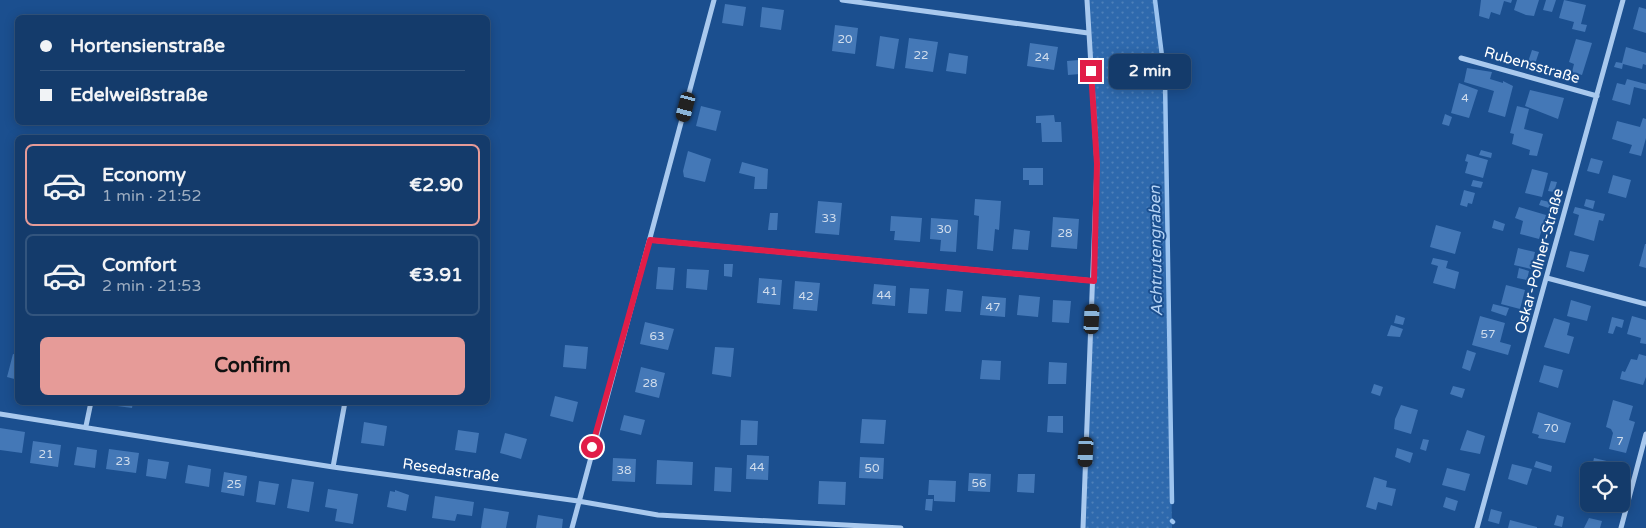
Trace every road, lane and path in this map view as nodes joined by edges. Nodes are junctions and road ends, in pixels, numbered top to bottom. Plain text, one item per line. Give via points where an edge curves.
1 (714, 0) edge
2 (842, 0) edge
3 (1087, 0) edge
4 (1623, 0) edge
5 (1088, 33) junction
6 (1461, 58) dead end
7 (1596, 96) junction
8 (650, 240) junction
9 (1547, 278) junction
10 (1094, 281) junction
11 (1646, 304) edge
12 (90, 405) edge
13 (344, 405) edge
14 (0, 414) edge
15 (86, 426) junction
16 (1646, 434) edge
17 (334, 466) junction
18 (578, 500) junction
19 (829, 526) edge
20 (572, 528) edge
21 (901, 528) edge
22 (1083, 528) edge
23 (1478, 528) edge
24 (1620, 528) edge

1 - 8 street
2 - 5 street
3 - 5 street
4 - 7 street, Oskar-Pollner-Straße
5 - 10 street via 1097,164
6 - 7 street, Rubensstraße
7 - 9 street, Oskar-Pollner-Straße
8 - 10 street
8 - 18 street
9 - 11 street
9 - 23 street, Oskar-Pollner-Straße
10 - 22 street
12 - 15 street
13 - 17 street
14 - 15 street, Resedastraße
15 - 17 street, Resedastraße
16 - 24 street
17 - 18 street, Resedastraße
18 - 19 street, Resedastraße via 658,515
18 - 20 street
19 - 21 street, Resedastraße

